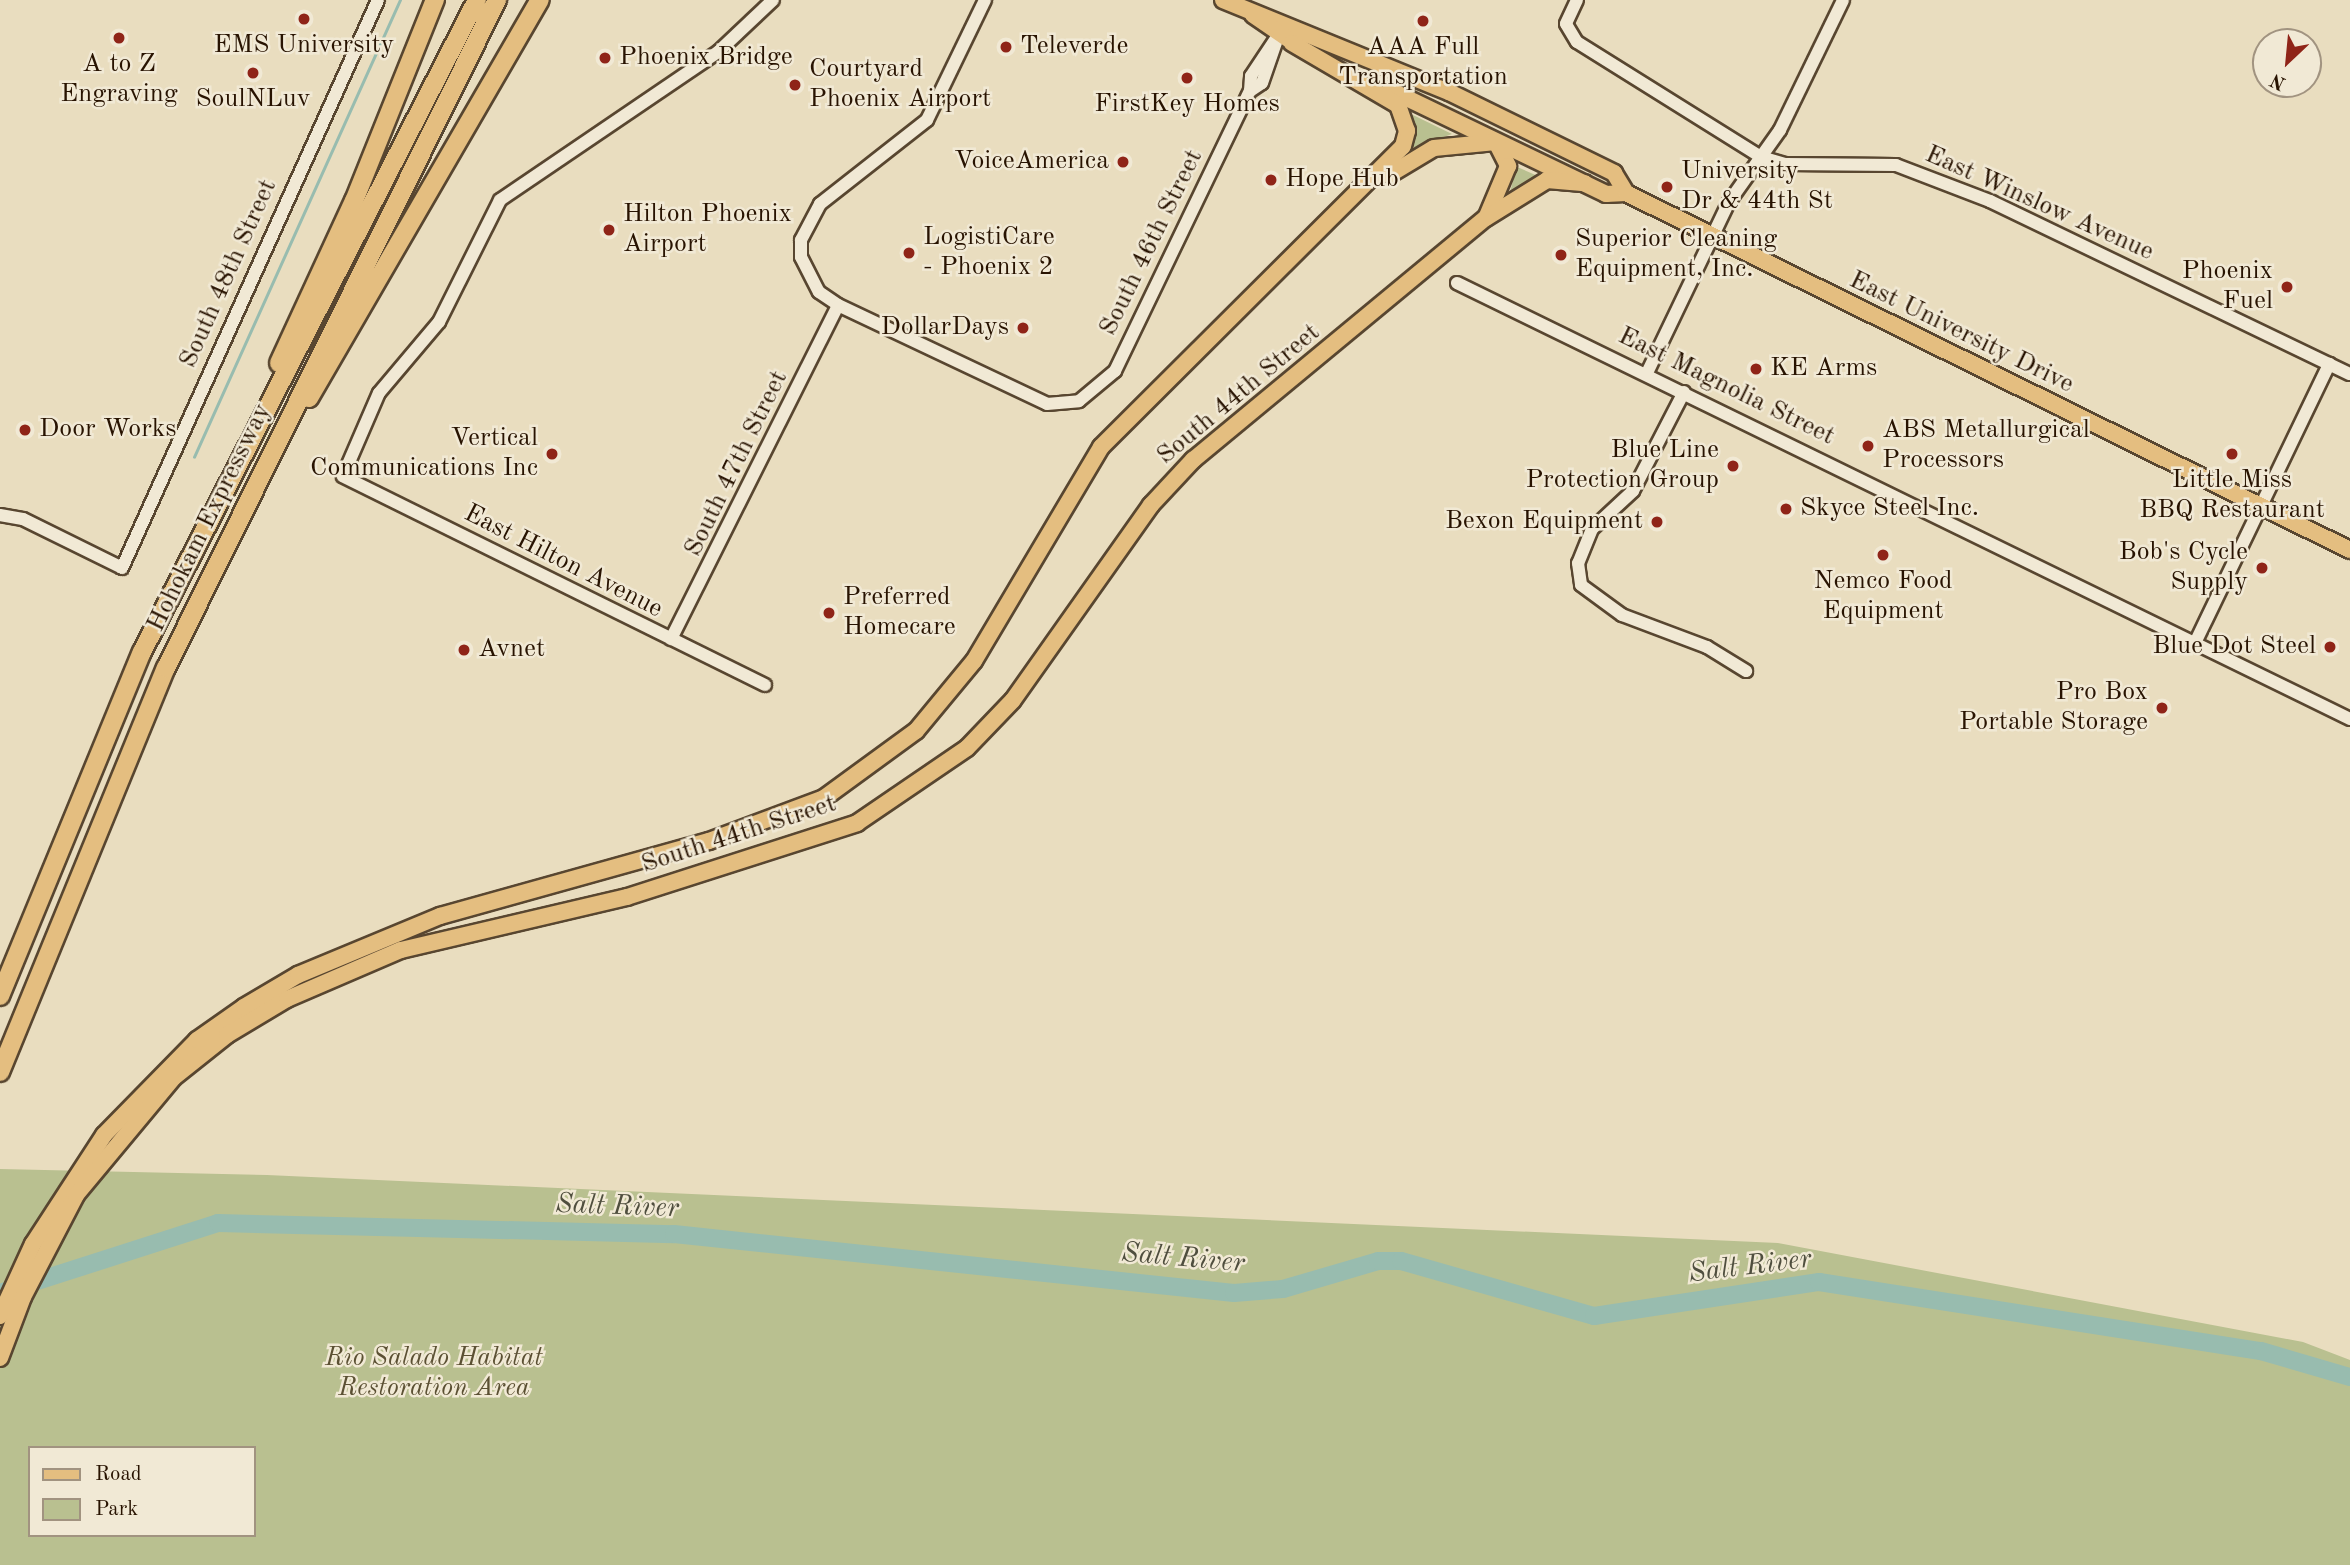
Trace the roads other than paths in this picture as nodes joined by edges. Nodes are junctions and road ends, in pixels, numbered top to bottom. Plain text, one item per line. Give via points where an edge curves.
1 (377, 0) edge
2 (435, 0) edge
3 (477, 0) edge
4 (498, 0) edge
5 (540, 0) edge
6 (773, 0) edge
7 (985, 0) edge
8 (1223, 0) edge
9 (1577, 0) edge
10 (1843, 0) edge
11 (1284, 34) junction
12 (1506, 120) junction
13 (1496, 142) junction
14 (1760, 157) junction
15 (1584, 183) junction
16 (1626, 193) junction
17 (1348, 208) junction
18 (1486, 218) junction
19 (1711, 239) junction
20 (1457, 283) dead end
21 (838, 305) junction
22 (2329, 364) junction
23 (1647, 373) junction
24 (2350, 374) edge
25 (1684, 392) junction
26 (260, 479) junction
27 (226, 485) junction
28 (2260, 507) junction
29 (0, 514) edge
30 (2350, 551) edge
31 (671, 639) junction
32 (2195, 643) junction
33 (1746, 671) dead end
34 (765, 685) dead end
35 (2350, 719) edge
36 (0, 996) edge
37 (0, 1072) edge
38 (134, 1110) junction
39 (0, 1317) edge
40 (0, 1358) edge

1 - 29 street, South 48th Street via 122,568 32,523
2 - 27 highway via 354,201
3 - 27 highway, Hohokam Expressway
4 - 26 highway, Hohokam Expressway
5 - 26 highway
6 - 31 street, East Hilton Avenue via 719,51 500,200 439,322 379,393 343,476
7 - 21 street via 914,136 832,193 809,219 802,240 807,275
8 - 11 main road, East University Drive
9 - 14 street, East Winslow Avenue via 1566,24 1577,42
10 - 14 street
11 - 12 main road, East University Drive
11 - 13 main road, East University Drive
11 - 17 main road via 1402,112 1404,146
11 - 21 street, South 46th Street via 1262,83 1250,91 1115,370 1079,401 1038,402
12 - 13 main road
12 - 16 main road, East University Drive via 1614,173
13 - 15 main road, East University Drive
13 - 17 main road via 1434,148
13 - 18 main road via 1507,159 1506,180
14 - 19 street
14 - 22 street, East Winslow Avenue via 1786,164 1896,165 1990,201
15 - 16 main road, East University Drive via 1606,194
15 - 18 main road, South 44th Street via 1547,180
16 - 19 main road, East University Drive
17 - 38 main road, South 44th Street via 1101,447 974,662 916,731 859,778 824,798 709,841 371,941 244,1007 197,1040
18 - 38 main road, South 44th Street via 1193,460 1151,505 1013,700 929,777 857,823 762,858 346,970 228,1035
19 - 23 street
19 - 28 main road, East University Drive
20 - 23 street, East Magnolia Street
21 - 31 street, South 47th Street
22 - 24 street, East Winslow Avenue
22 - 28 street
23 - 25 street, East Magnolia Street
25 - 32 street, East Magnolia Street
25 - 33 street via 1633,491 1592,529 1578,563 1581,585 1634,621 1707,647
26 - 37 highway, Hohokam Expressway via 161,678
27 - 36 highway, Hohokam Expressway via 142,652
28 - 30 main road, East University Drive
28 - 32 street
31 - 34 street, East Hilton Avenue
32 - 35 street, East Magnolia Street
38 - 39 main road, South 44th Street via 59,1200
38 - 40 main road, South 44th Street via 48,1242

